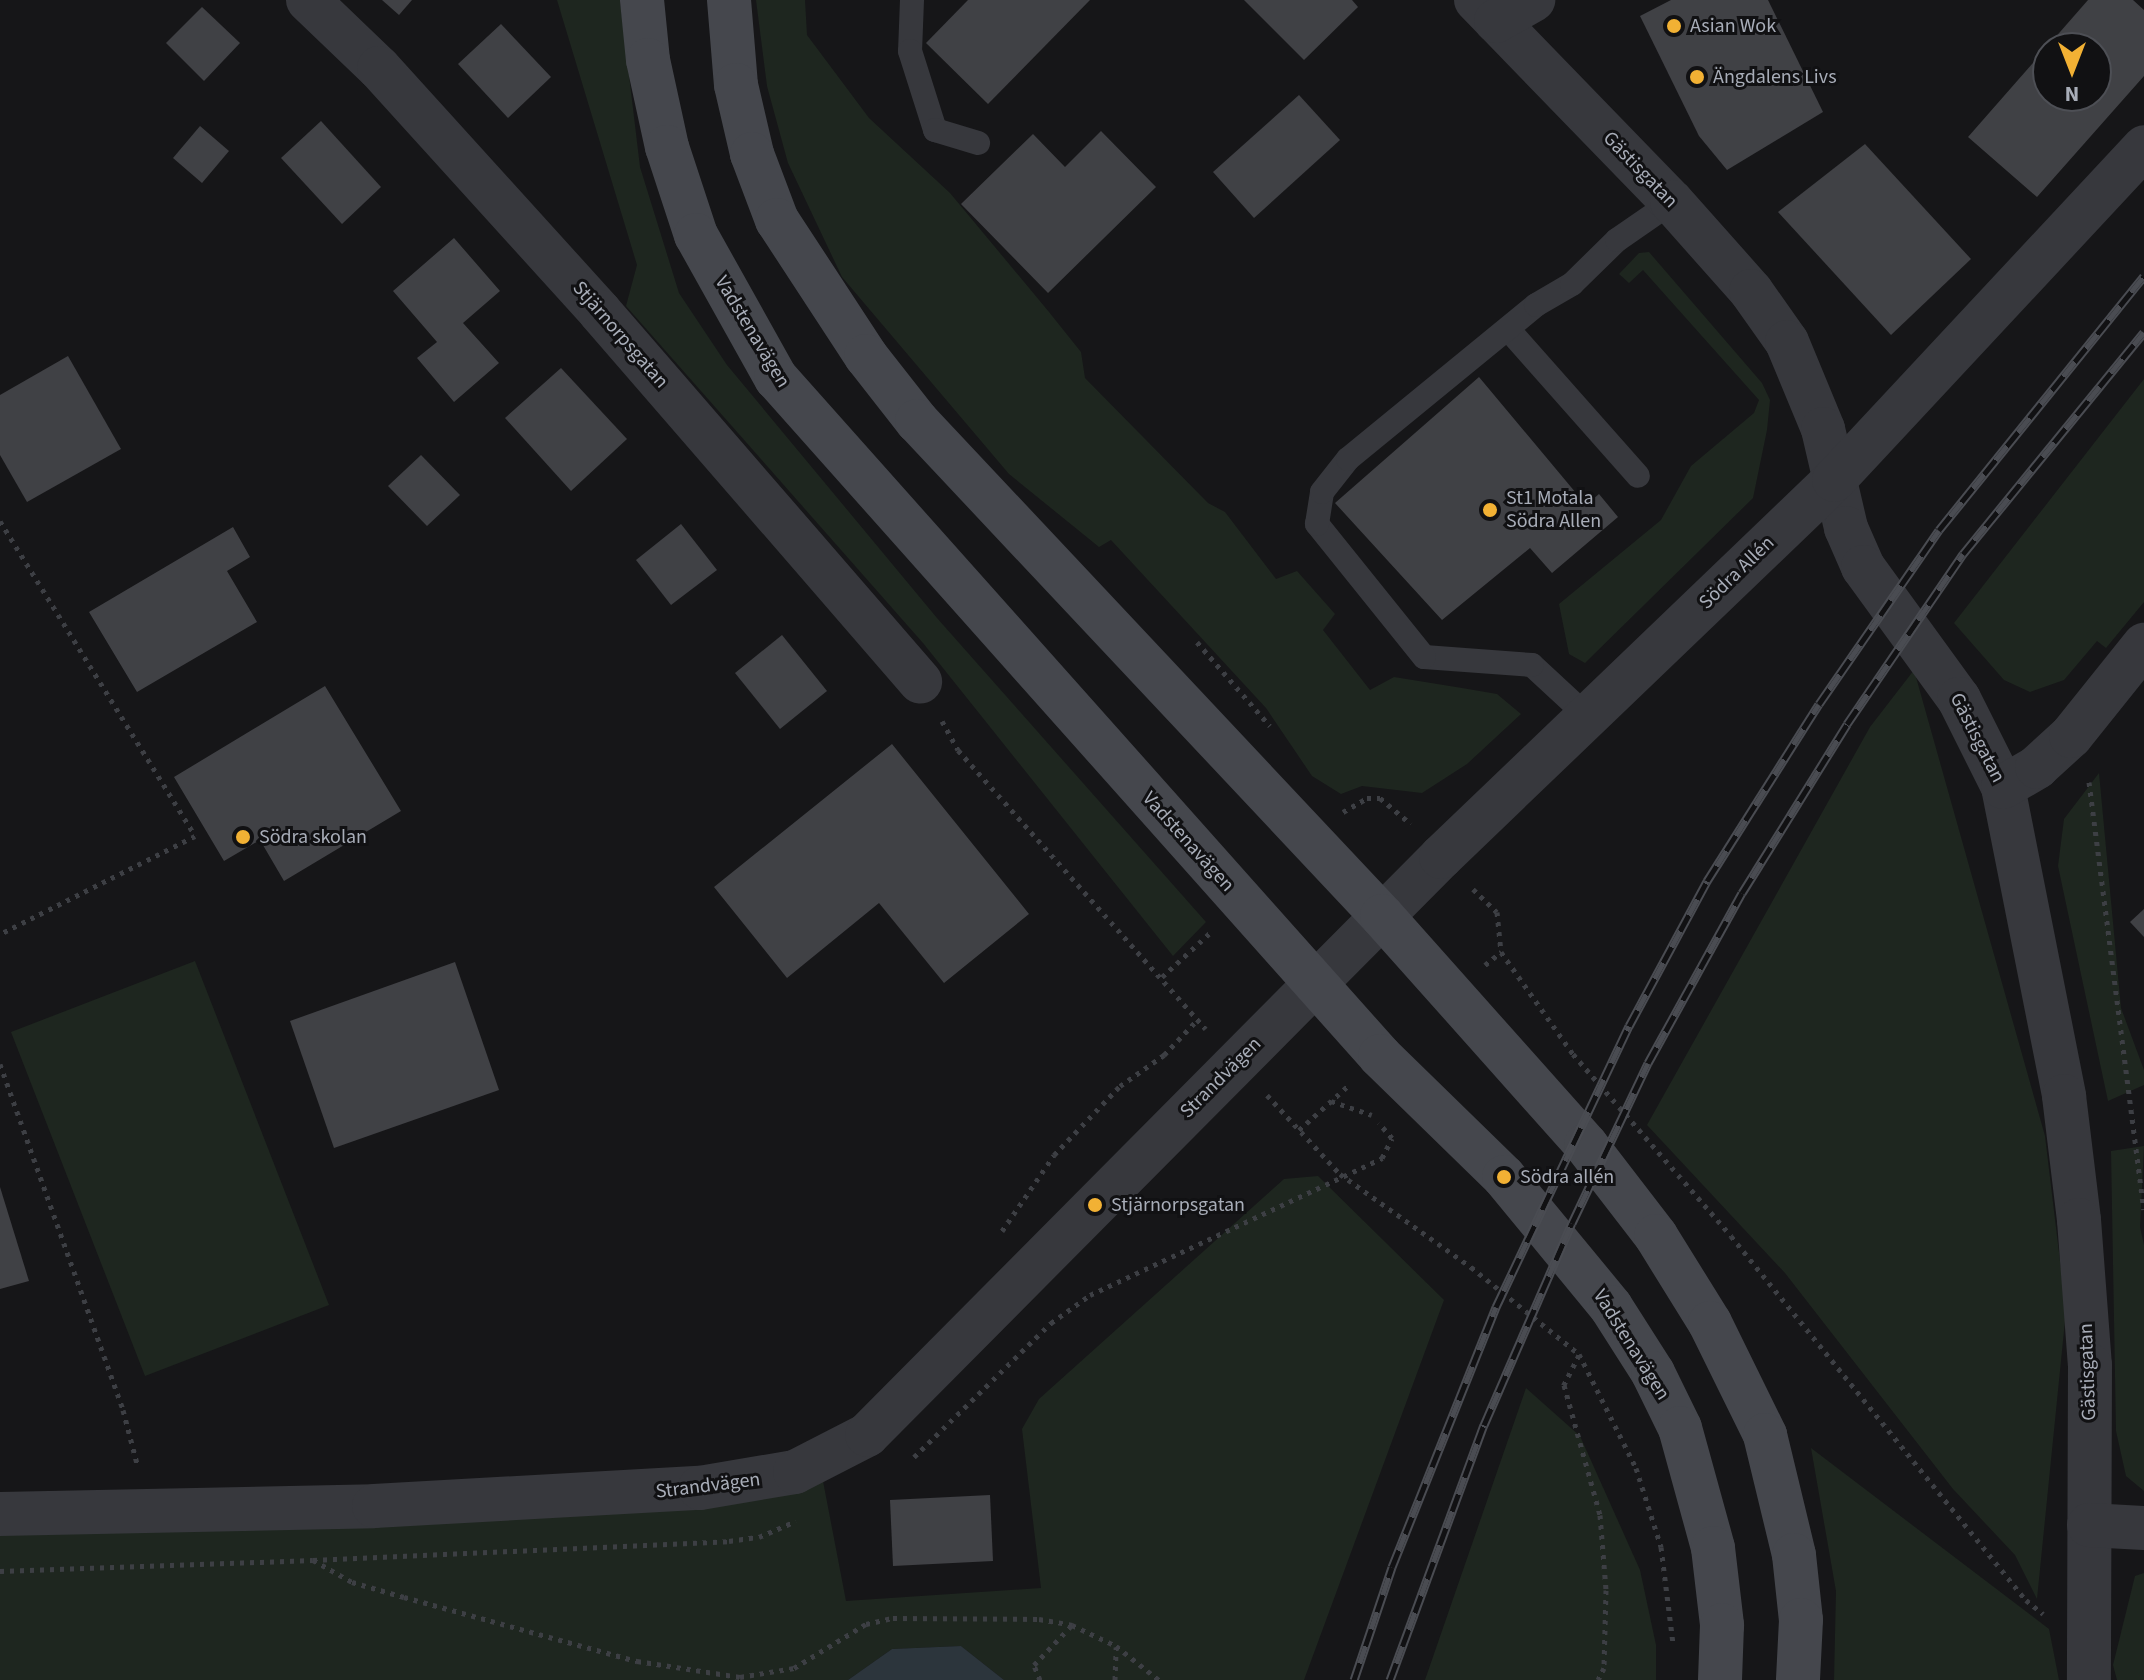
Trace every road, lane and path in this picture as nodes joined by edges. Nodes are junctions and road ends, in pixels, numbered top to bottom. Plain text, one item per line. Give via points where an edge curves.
1 (308, 0) edge
2 (642, 0) edge
3 (729, 0) edge
4 (912, 0) edge
5 (1502, 7) edge
6 (978, 143) dead end
7 (2144, 147) edge
8 (1672, 202) junction
9 (1508, 329) junction
10 (1638, 476) dead end
11 (1834, 480) junction
12 (0, 521) edge
13 (2144, 645) edge
14 (920, 682) joint
15 (1587, 716) junction
16 (2071, 736) junction
17 (2003, 787) junction
18 (1382, 916) junction
19 (0, 934) edge
20 (1501, 952) dead end
21 (1315, 984) junction
22 (1198, 1019) junction
23 (1236, 1063) junction
24 (0, 1064) edge
25 (1331, 1101) dead end
26 (1340, 1174) junction
27 (2144, 1209) edge
28 (995, 1243) dead end
29 (1579, 1354) junction
30 (138, 1467) dead end
31 (0, 1514) edge
32 (2089, 1525) junction
33 (2144, 1528) edge
34 (0, 1571) edge
35 (1072, 1625) junction
36 (1116, 1646) junction
37 (1674, 1653) dead end
38 (2088, 1661) edge
39 (1040, 1680) edge
40 (1115, 1680) edge
41 (1159, 1680) edge
42 (1598, 1680) edge
43 (1720, 1680) edge
44 (1798, 1680) edge

1 - 14 street, Stjärnorpsgatan via 379,68 600,312
2 - 21 main road, Vadstenavägen via 648,60 667,147 696,235 776,378
3 - 18 main road via 736,85 752,154 777,220 857,344 917,421
4 - 6 lane via 910,51 935,130
5 - 8 street, Gästisgatan
7 - 11 street, Södra Allén
8 - 9 lane
8 - 11 street, Gästisgatan via 1751,291 1787,342 1804,374
9 - 10 lane
9 - 15 lane via 1348,459 1322,492 1317,524 1424,657 1532,665
11 - 15 street, Södra Allén
11 - 17 street, Gästisgatan via 1863,567 1959,699
12 - 19 path via 195,836
13 - 16 street
14 - 22 path via 958,750
15 - 18 street, Södra Allén
16 - 17 street via 2037,767
16 - 27 path via 2088,775
17 - 32 street, Gästisgatan via 2034,931 2071,1158 2090,1365
18 - 21 street, Södra Allén
18 - 44 main road via 1586,1145 1656,1236 1710,1323 1765,1435 1782,1494 1801,1620
20 - 38 path via 1573,1054 1851,1379 2026,1600
21 - 23 street, Strandvägen
21 - 43 main road, Vadstenavägen via 1504,1177 1611,1307 1653,1373 1680,1428 1713,1548 1722,1625
22 - 23 path
22 - 28 path via 1164,1055 1120,1086 1054,1155
23 - 26 path
23 - 31 street, Strandvägen via 899,1408 867,1435 795,1472 751,1483 606,1497
24 - 30 path via 123,1410
25 - 26 path via 1373,1116 1392,1138 1382,1158
26 - 29 path via 1471,1267
29 - 37 path via 1636,1468 1661,1547
29 - 42 path via 1564,1385 1600,1515 1606,1590 1604,1668
32 - 33 street
32 - 38 street, Gästisgatan
34 - 35 path via 313,1560 352,1582 637,1661 740,1677 794,1668 866,1624 893,1618 1008,1617
35 - 36 path
35 - 39 path via 1034,1665
36 - 40 path
36 - 41 path

